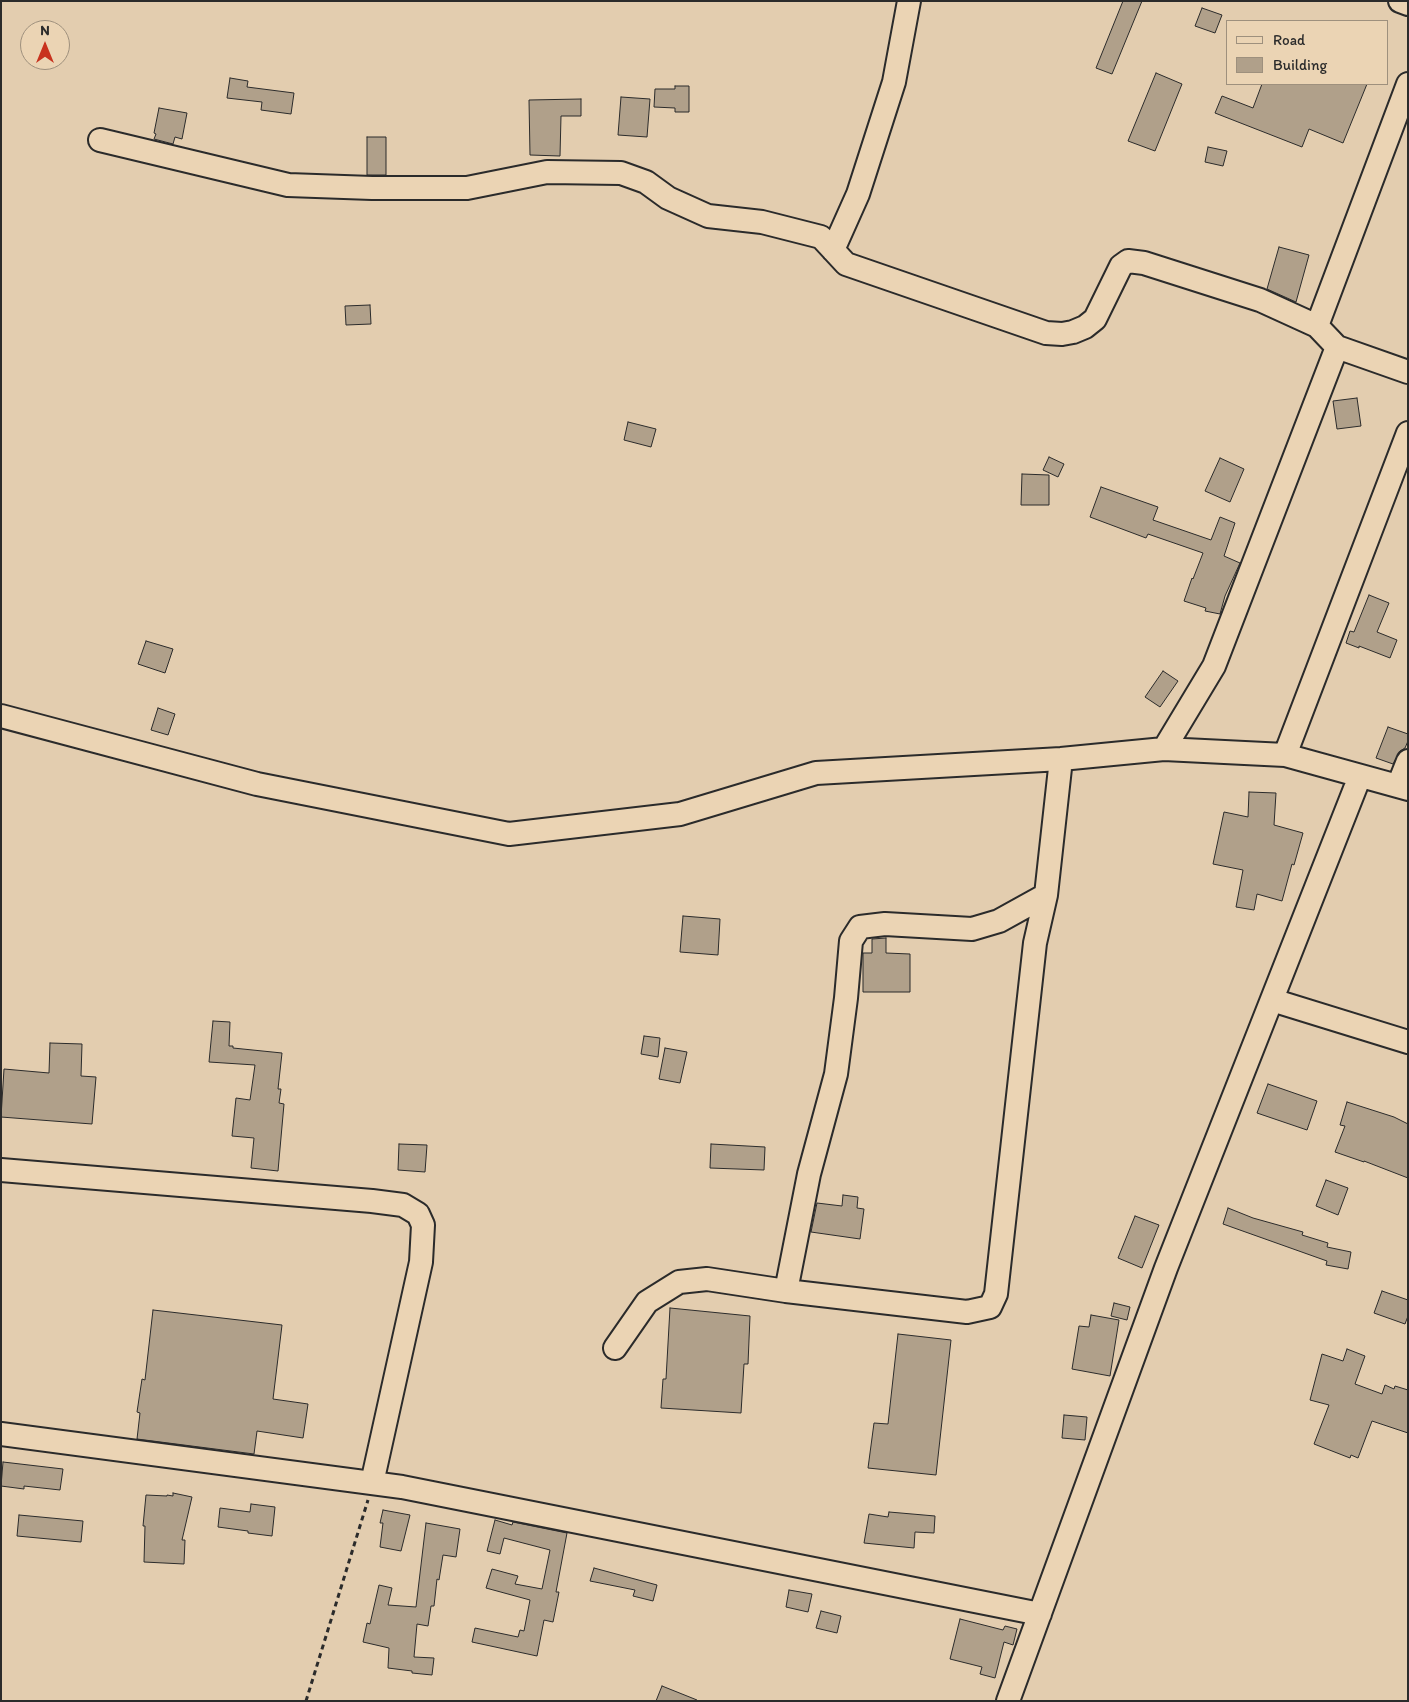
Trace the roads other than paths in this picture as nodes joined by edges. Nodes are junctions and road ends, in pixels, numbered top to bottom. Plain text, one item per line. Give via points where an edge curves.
1 (909, 1) edge
2 (1400, 1) edge
3 (1408, 4) edge
4 (1408, 84) edge
5 (100, 140) dead end
6 (833, 250) junction
7 (1318, 326) junction
8 (1337, 347) junction
9 (1408, 372) edge
10 (1408, 433) edge
11 (1, 716) edge
12 (1164, 749) junction
13 (1285, 755) junction
14 (1061, 759) junction
15 (1408, 760) edge
16 (1360, 776) junction
17 (1403, 788) edge
18 (1046, 895) junction
19 (1272, 1000) junction
20 (1408, 1042) edge
21 (1, 1170) edge
22 (786, 1291) junction
23 (615, 1348) dead end
24 (1, 1434) edge
25 (372, 1483) junction
26 (1040, 1614) junction
27 (1008, 1701) edge

1 - 6 street via 894,82 858,194
2 - 3 street
4 - 7 street
5 - 6 street via 288,185 467,188 547,172 621,174 646,182 668,198 708,216 762,222 821,237
6 - 7 street via 846,264 1046,333 1074,332 1095,318 1121,266 1128,261 1144,263 1260,300
7 - 8 street
8 - 9 street
8 - 12 street via 1214,666
10 - 13 street
11 - 14 street via 257,784 509,834 680,814 816,773
12 - 13 street
12 - 14 street
13 - 16 street
14 - 18 street
15 - 17 street
16 - 17 street
16 - 19 street
18 - 22 street via 998,922 972,929 886,924 860,927 851,941 836,1074 809,1174
18 - 22 street via 1035,943 996,1294 990,1307 967,1312
19 - 20 street
19 - 26 street via 1166,1268
21 - 25 street via 372,1201 403,1205 418,1214 423,1225 421,1262
22 - 23 street via 707,1279 679,1282 647,1302
24 - 25 street
25 - 26 street
26 - 27 street

